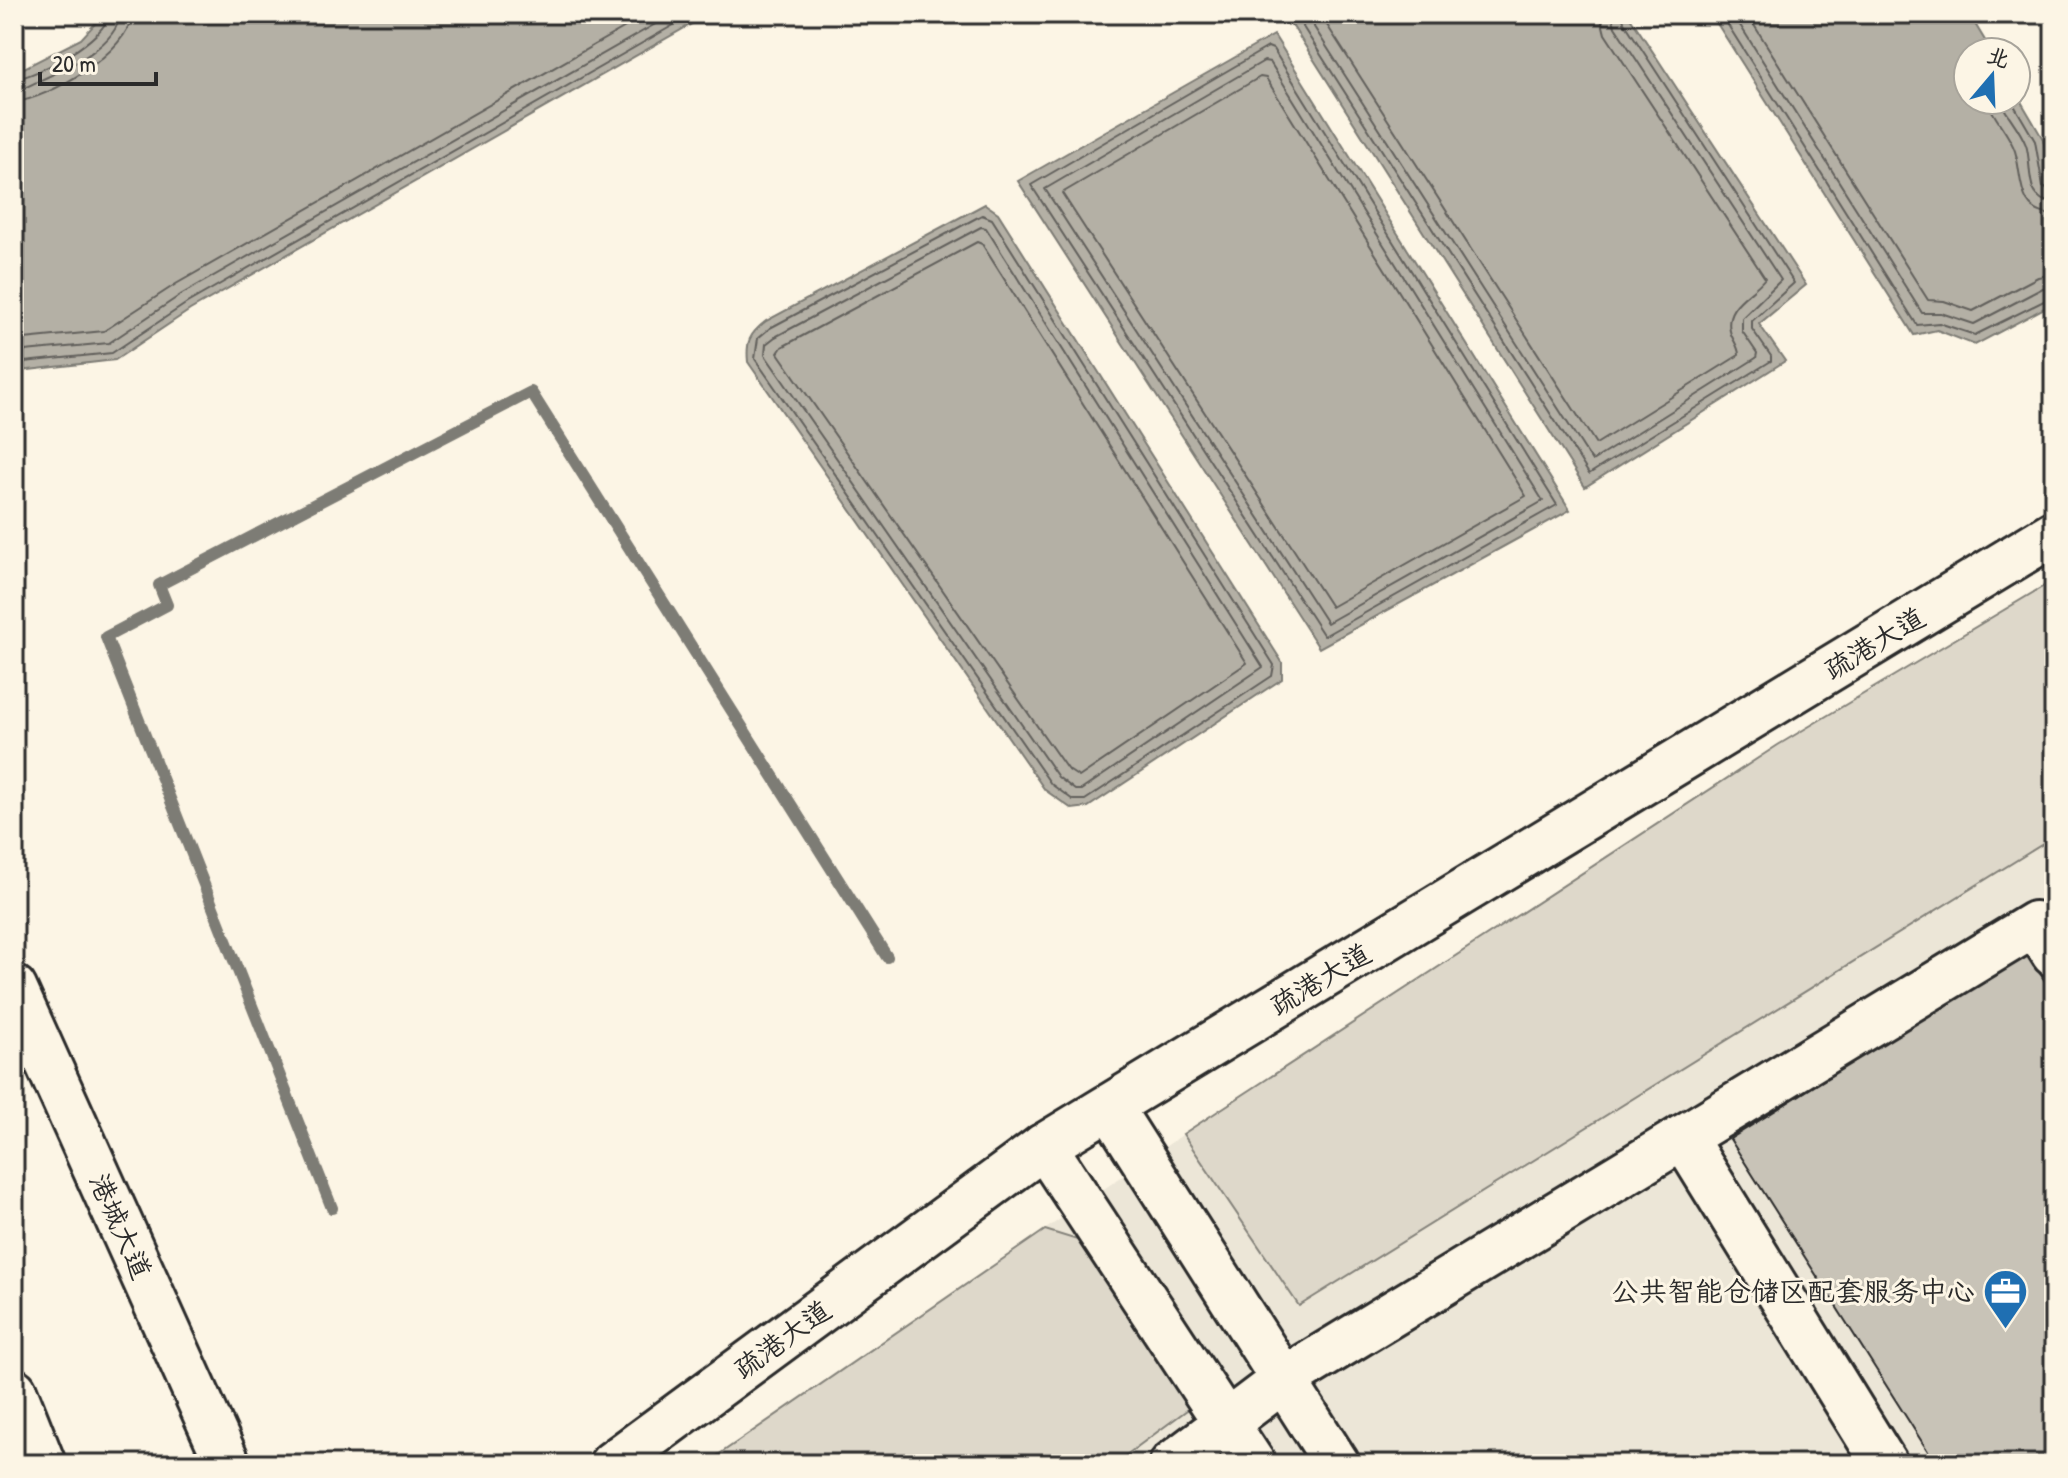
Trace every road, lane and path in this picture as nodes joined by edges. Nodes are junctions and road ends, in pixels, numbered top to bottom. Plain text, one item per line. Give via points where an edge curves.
1 (2054, 533) edge
2 (2054, 954) edge
3 (14, 988) edge
4 (1110, 1107) junction
5 (1683, 1137) junction
6 (1044, 1146) junction
7 (1283, 1380) junction
8 (14, 1391) edge
9 (1227, 1425) junction
10 (43, 1464) edge
11 (228, 1464) edge
12 (612, 1464) edge
13 (1172, 1464) edge
14 (1253, 1464) edge
15 (1337, 1464) edge
16 (1885, 1464) edge

1 - 4 main road, 疏港大道
2 - 5 main road via 2035,924
3 - 11 main road, 港城大道
4 - 6 main road, 疏港大道
4 - 7 main road
5 - 7 main road
5 - 16 main road
6 - 9 main road
6 - 12 main road, 疏港大道
7 - 9 main road
7 - 15 main road
8 - 10 main road
9 - 13 main road
9 - 14 main road

